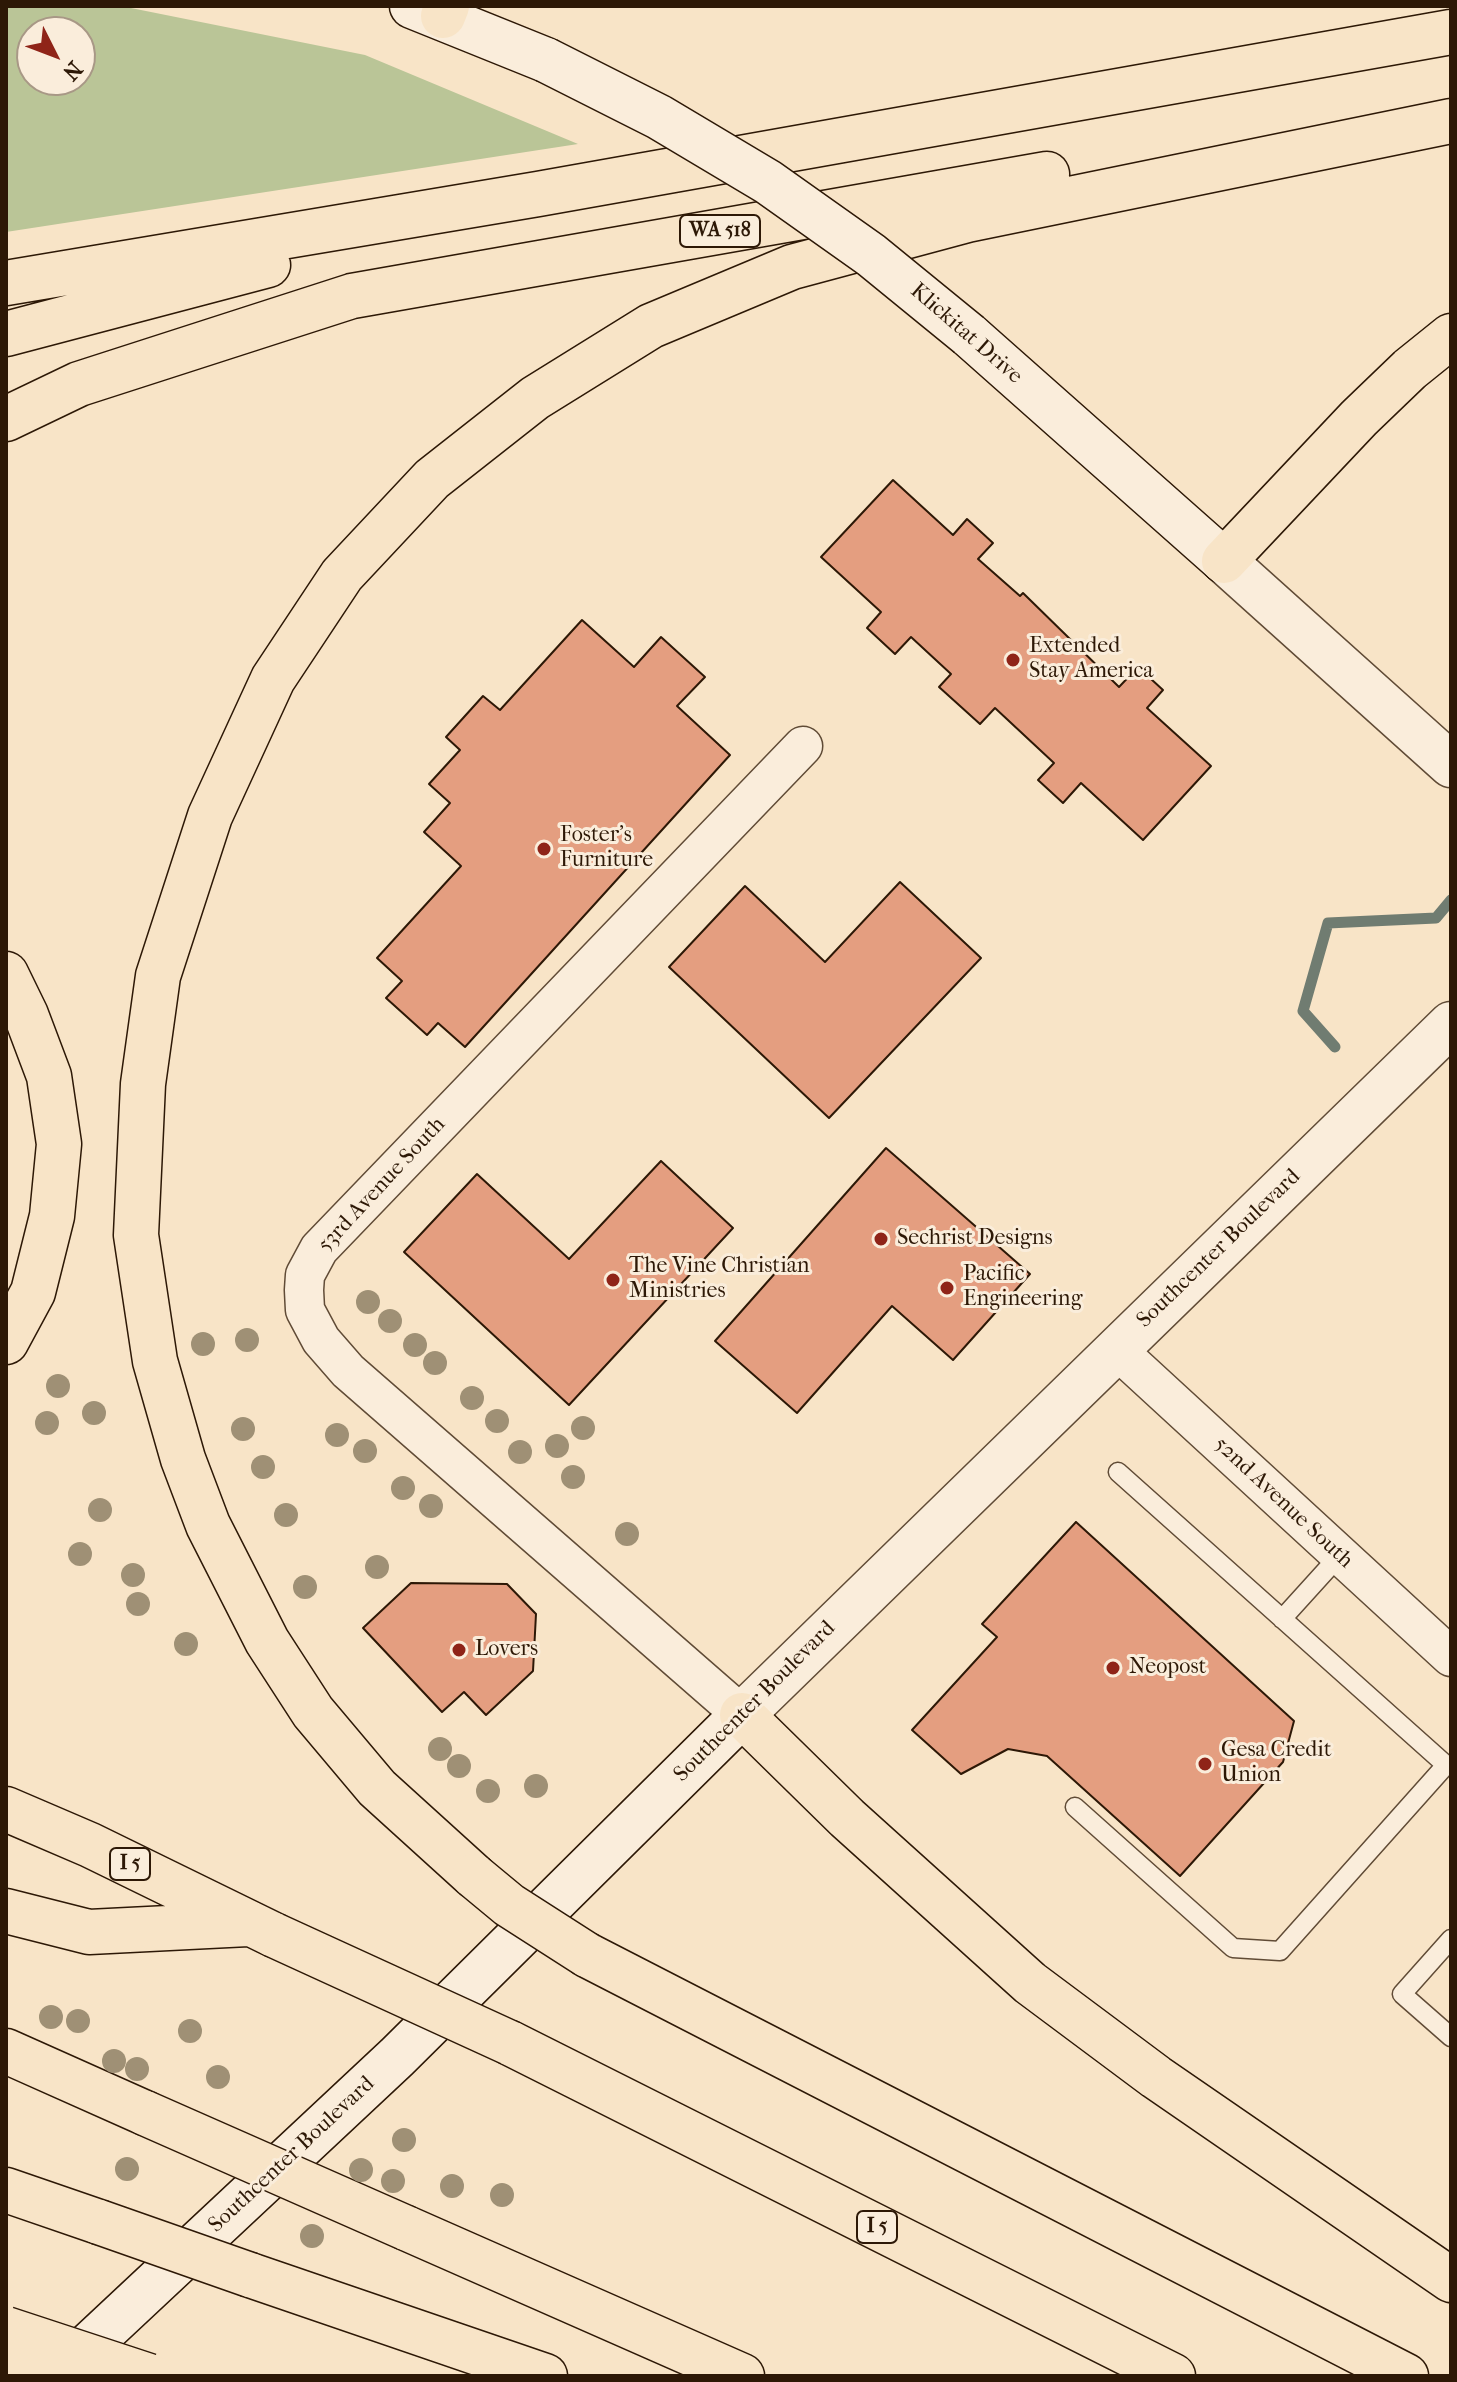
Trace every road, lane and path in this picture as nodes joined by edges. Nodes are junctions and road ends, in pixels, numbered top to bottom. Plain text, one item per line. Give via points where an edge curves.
1 (434, 9) edge
2 (1451, 32) edge
3 (1451, 105) edge
4 (1451, 121) edge
5 (538, 194) junction
6 (6, 283) edge
7 (6, 334) edge
8 (1451, 336) edge
9 (6, 419) edge
10 (1224, 561) junction
11 (803, 746) dead end
12 (1451, 765) edge
13 (6, 974) edge
14 (1451, 1024) edge
15 (6, 1342) edge
16 (1116, 1349) junction
17 (1118, 1472) dead end
18 (1340, 1555) junction
19 (1282, 1619) junction
20 (1451, 1657) edge
21 (742, 1715) junction
22 (1075, 1807) dead end
23 (6, 1809) edge
24 (6, 1911) edge
25 (262, 1930) junction
26 (1451, 1939) edge
27 (1451, 2037) edge
28 (6, 2051) edge
29 (6, 2190) edge
30 (1451, 2280) edge
31 (6, 2329) edge
32 (6, 2369) edge
33 (56, 2376) edge
34 (118, 2376) edge
35 (149, 2376) edge
36 (545, 2376) edge
37 (742, 2376) edge
38 (1173, 2376) edge
39 (1406, 2376) edge

1 - 10 main road, Klickitat Drive, bridge via 659,117 768,182 871,255 969,335
2 - 5 highway
3 - 9 highway, WA 518 via 352,296 79,384
4 - 39 highway, bridge via 967,220 792,267 651,326 535,398 432,479 342,575 273,679 210,816 158,976 143,1084 136,1235 155,1361 183,1459 208,1525 267,1641 313,1712 377,1788 474,1876 587,1955
5 - 6 highway
5 - 7 highway
8 - 10 highway via 1359,418
10 - 12 main road, Klickitat Drive
11 - 21 street, 53rd Avenue South via 319,1249 305,1275 304,1290 305,1310 348,1371
13 - 15 highway via 49,1076 59,1144 52,1216 33,1292
14 - 16 main road, Southcenter Boulevard
16 - 18 street, 52nd Avenue South
16 - 21 main road, Southcenter Boulevard
17 - 19 lane
18 - 19 lane
18 - 20 street, 52nd Avenue South
19 - 22 lane via 1446,1765 1280,1951 1233,1948
21 - 30 highway via 1030,1983
21 - 33 main road, Southcenter Boulevard via 397,2057
23 - 25 highway, I 5
24 - 25 highway, I 5 via 89,1932
25 - 38 highway, I 5, bridge via 510,2043
26 - 27 lane via 1402,1994
28 - 37 highway, bridge
29 - 36 highway, bridge
31 - 35 highway, bridge
32 - 34 highway, bridge

